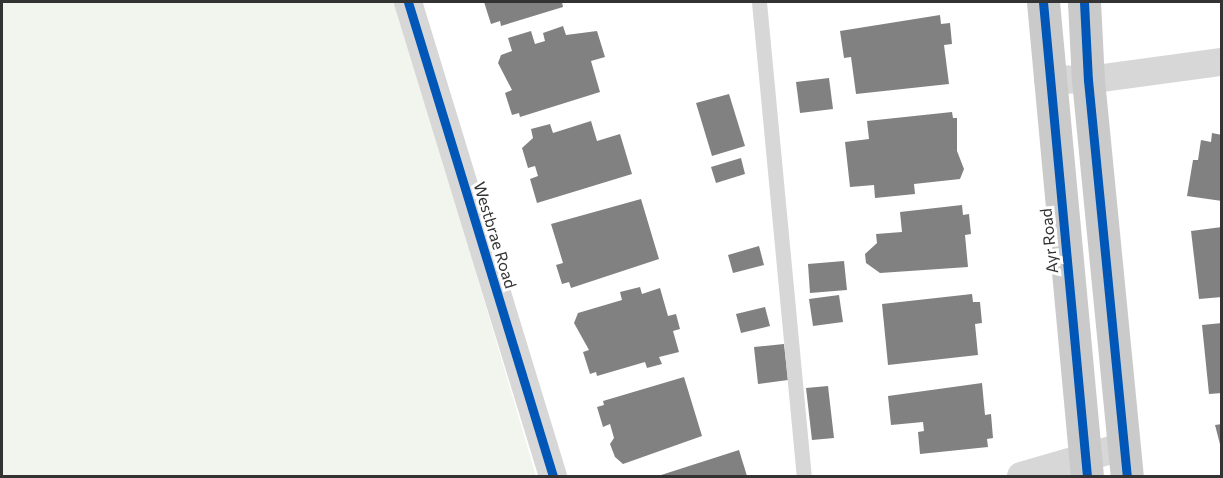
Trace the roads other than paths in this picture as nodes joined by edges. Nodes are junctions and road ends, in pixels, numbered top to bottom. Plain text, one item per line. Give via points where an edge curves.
1 (408, 2) edge
2 (759, 2) edge
3 (1043, 2) edge
4 (1084, 2) edge
5 (1221, 62) edge
6 (1048, 80) junction
7 (1088, 80) junction
8 (1126, 461) edge
9 (1086, 467) edge
10 (553, 477) edge
11 (804, 477) edge
12 (1021, 477) edge

1 - 10 street, Westbrae Road
2 - 11 lane
3 - 6 main road, Ayr Road
4 - 7 main road
5 - 7 street
6 - 7 street
6 - 9 main road, Ayr Road
7 - 8 main road
8 - 9 street
9 - 12 street

